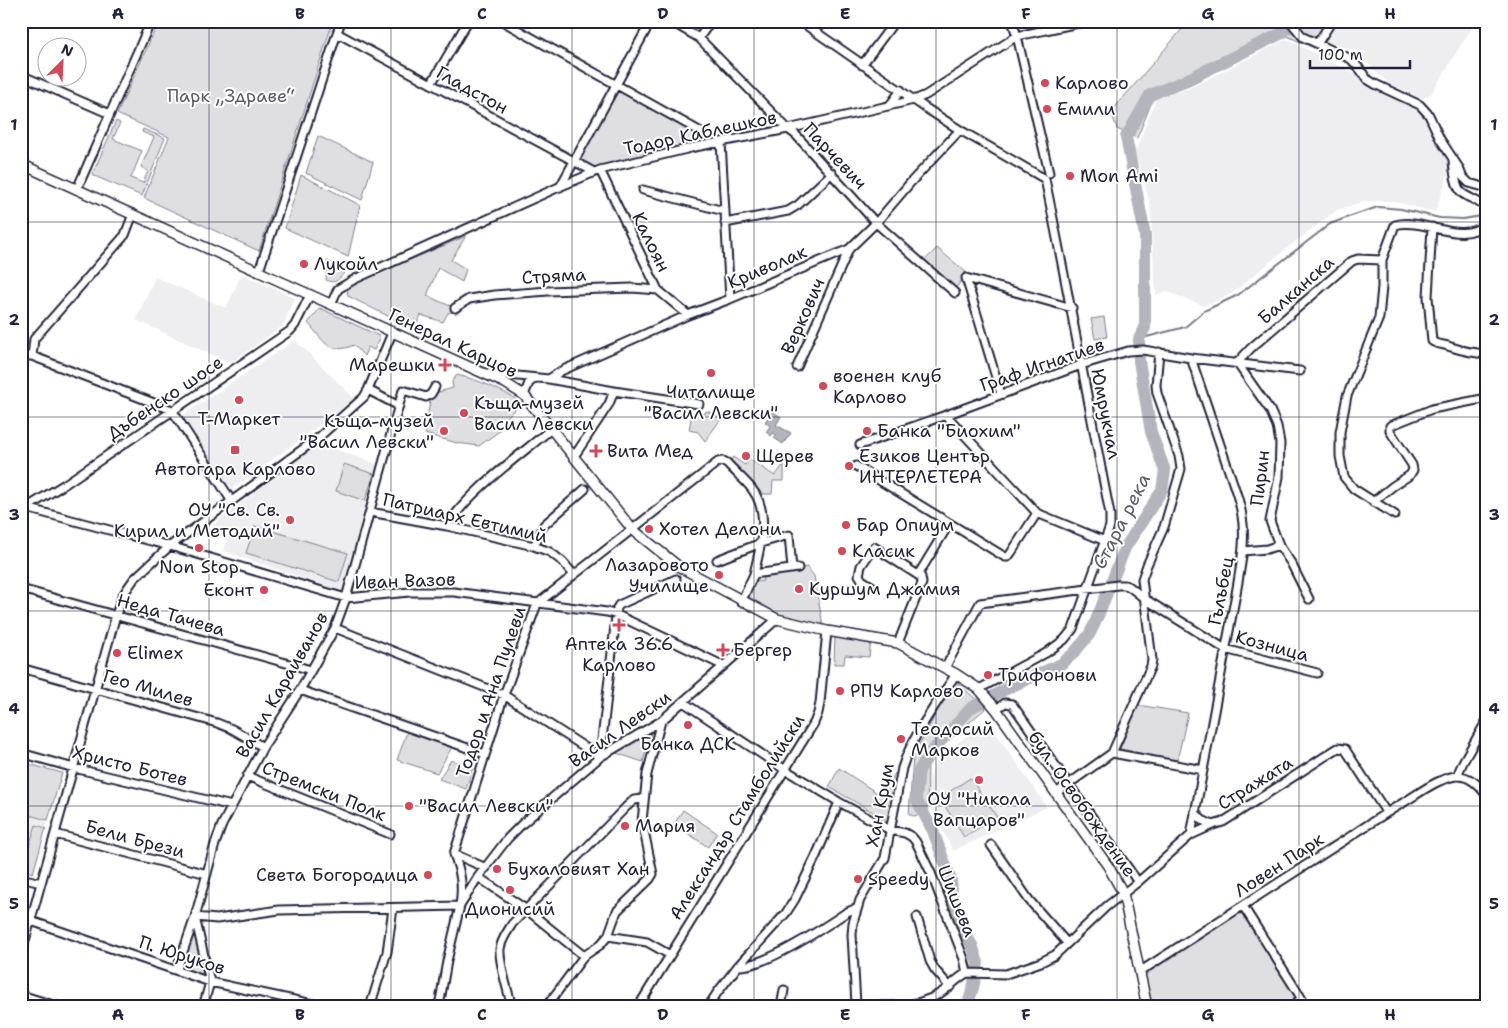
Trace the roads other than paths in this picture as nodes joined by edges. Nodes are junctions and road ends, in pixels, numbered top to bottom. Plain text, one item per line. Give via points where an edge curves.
1 (151, 21) edge
2 (341, 21) edge
3 (468, 21) edge
4 (502, 21) edge
5 (651, 21) edge
6 (670, 21) edge
7 (712, 21) edge
8 (800, 21) edge
9 (895, 21) edge
10 (1012, 21) edge
11 (1088, 21) edge
12 (1290, 21) edge
13 (1332, 21) edge
14 (337, 33) junction
15 (1017, 36) junction
16 (700, 38) junction
17 (1317, 44) junction
18 (862, 65) junction
19 (21, 75) edge
20 (431, 84) junction
21 (616, 85) junction
22 (901, 90) junction
23 (914, 100) junction
24 (890, 105) junction
25 (110, 114) junction
26 (788, 129) junction
27 (960, 130) junction
28 (703, 132) dead end
29 (721, 142) junction
30 (1452, 158) junction
31 (573, 161) junction
32 (21, 164) edge
33 (597, 171) junction
34 (832, 173) junction
35 (1047, 176) junction
36 (559, 187) junction
37 (1487, 188) edge
38 (77, 189) junction
39 (643, 190) dead end
40 (1487, 209) edge
41 (724, 211) junction
42 (133, 214) junction
43 (725, 223) junction
44 (876, 223) junction
45 (1487, 223) edge
46 (1432, 227) junction
47 (848, 249) junction
48 (1382, 260) junction
49 (259, 271) junction
50 (658, 290) junction
51 (955, 293) dead end
52 (310, 295) junction
53 (730, 299) junction
54 (331, 304) junction
55 (454, 308) dead end
56 (1072, 308) junction
57 (688, 315) junction
58 (392, 333) junction
59 (1159, 352) junction
60 (1487, 354) edge
61 (21, 356) edge
62 (32, 356) junction
63 (1191, 358) junction
64 (1237, 363) junction
65 (1081, 366) junction
66 (797, 367) dead end
67 (1300, 371) dead end
68 (479, 372) junction
69 (535, 378) junction
70 (549, 379) junction
71 (435, 387) dead end
72 (368, 390) junction
73 (614, 391) junction
74 (1001, 394) junction
75 (524, 396) junction
76 (1487, 398) edge
77 (699, 404) dead end
78 (399, 406) junction
79 (172, 410) junction
80 (946, 415) junction
81 (551, 429) junction
82 (860, 445) dead end
83 (572, 456) junction
84 (856, 466) dead end
85 (585, 489) dead end
86 (231, 500) junction
87 (1373, 502) junction
88 (23, 510) edge
89 (370, 512) junction
90 (1037, 513) junction
91 (1395, 515) dead end
92 (447, 526) junction
93 (632, 529) junction
94 (946, 529) dead end
95 (1105, 541) junction
96 (761, 543) junction
97 (1279, 545) junction
98 (170, 546) junction
99 (534, 546) junction
100 (1244, 550) junction
101 (717, 560) dead end
102 (754, 574) junction
103 (574, 575) junction
104 (918, 575) junction
105 (676, 578) dead end
106 (873, 587) dead end
107 (21, 589) edge
108 (1088, 590) junction
109 (346, 598) junction
110 (1144, 599) junction
111 (1309, 599) dead end
112 (741, 602) junction
113 (537, 604) junction
114 (116, 615) junction
115 (617, 615) junction
116 (777, 619) junction
117 (335, 628) junction
118 (827, 631) junction
119 (898, 643) junction
120 (1225, 649) junction
121 (724, 666) junction
122 (21, 668) edge
123 (945, 668) junction
124 (311, 670) junction
125 (956, 674) junction
126 (1317, 674) dead end
127 (96, 688) junction
128 (979, 689) junction
129 (300, 690) junction
130 (504, 695) junction
131 (683, 702) junction
132 (996, 709) junction
133 (1487, 720) edge
134 (661, 721) junction
135 (263, 746) junction
136 (21, 753) edge
137 (1112, 753) junction
138 (485, 754) junction
139 (600, 757) junction
140 (74, 768) junction
141 (784, 769) junction
142 (1203, 770) junction
143 (247, 776) junction
144 (1457, 776) junction
145 (1069, 784) junction
146 (1056, 793) junction
147 (1487, 796) edge
148 (644, 799) junction
149 (839, 802) junction
150 (232, 806) junction
151 (1195, 812) junction
152 (1386, 812) junction
153 (1213, 825) junction
154 (890, 830) junction
155 (55, 834) junction
156 (390, 834) dead end
157 (1191, 836) junction
158 (991, 845) dead end
159 (454, 854) junction
160 (486, 868) junction
161 (207, 874) junction
162 (478, 877) junction
163 (21, 878) edge
164 (1138, 882) junction
165 (41, 883) junction
166 (1124, 893) junction
167 (460, 906) junction
168 (1243, 906) junction
169 (393, 908) junction
170 (857, 908) junction
171 (527, 910) junction
172 (195, 917) junction
173 (916, 917) dead end
174 (31, 921) junction
175 (608, 936) junction
176 (1068, 943) junction
177 (670, 955) junction
178 (21, 956) edge
179 (584, 956) junction
180 (738, 966) junction
181 (177, 969) junction
182 (1141, 971) junction
183 (969, 973) junction
184 (210, 982) junction
185 (950, 987) junction
186 (784, 990) dead end
187 (21, 994) edge
188 (1301, 998) junction
189 (854, 1005) edge
190 (60, 1007) edge
191 (203, 1007) edge
192 (327, 1007) edge
193 (370, 1007) edge
194 (436, 1007) edge
195 (512, 1007) edge
196 (546, 1007) edge
197 (638, 1007) edge
198 (708, 1007) edge
199 (780, 1007) edge
200 (1147, 1007) edge
201 (1294, 1007) edge
202 (1307, 1007) edge

1 - 25 street
2 - 14 street
3 - 20 street
4 - 21 street
5 - 21 street
6 - 16 street, Парчевич
7 - 16 street
8 - 18 street
9 - 18 street
10 - 15 street, Юмрукчал
11 - 15 street, Тодор Каблешков
12 - 17 street via 1303,37
13 - 17 street
14 - 20 street, Гладстон
14 - 49 street
15 - 23 street, Тодор Каблешков
15 - 35 street, Юмрукчал
16 - 26 street, Парчевич
17 - 30 street via 1351,59 1374,84 1420,105 1429,115
18 - 22 street
19 - 25 street
20 - 31 street, Гладстон
21 - 28 street
21 - 31 street
22 - 23 street
22 - 24 street
23 - 24 street, Тодор Каблешков
23 - 27 street
24 - 26 street, Тодор Каблешков
25 - 38 street
26 - 29 street, Тодор Каблешков
26 - 34 street, Парчевич
27 - 35 street
27 - 44 street, Криволак
29 - 33 street, Тодор Каблешков
29 - 41 street
30 - 37 street via 1469,183
30 - 40 street via 1461,192
31 - 33 street, Гладстон
31 - 36 street
32 - 38 main road, Генерал Карцов
33 - 36 street, Тодор Каблешков
33 - 50 street, Калоян
34 - 43 street via 788,211
34 - 44 street, Парчевич
35 - 56 street, Юмрукчал
36 - 54 street, Тодор Каблешков via 355,279 338,289
38 - 42 main road, Генерал Карцов
39 - 41 street
41 - 43 street
42 - 49 main road, Генерал Карцов
42 - 62 street via 125,235 34,339
43 - 53 street
44 - 47 street, Криволак
44 - 51 street, Парчевич
45 - 46 street via 1466,233
46 - 48 street via 1420,224 1393,227
46 - 60 street via 1428,296 1432,341 1458,350
47 - 53 street, Криволак
47 - 66 street, Веркович
48 - 64 street, Балканска via 1352,261
48 - 87 street via 1379,318 1347,396 1340,432 1344,477 1354,489
49 - 52 main road, Генерал Карцов
50 - 55 street, Стряма via 622,288 494,295 469,299
50 - 57 street, Калоян
52 - 54 main road, Генерал Карцов
52 - 79 street, Дъбенско шосе via 290,331
53 - 57 street, Криволак
54 - 58 main road, Генерал Карцов
56 - 65 street, Юмрукчал
56 - 74 street via 966,278
57 - 70 street, Криволак
58 - 68 main road, Генерал Карцов
58 - 72 street
59 - 63 street, Граф Игнатиев
59 - 65 street, Граф Игнатиев via 1128,351
59 - 110 street via 1157,393 1181,469 1164,527 1142,579
61 - 62 street
62 - 79 street
63 - 64 street, Граф Игнатиев
63 - 100 street, Гълъбец via 1241,510
64 - 67 street, Граф Игнатиев
64 - 97 street, Пирин via 1270,410 1277,426 1279,477 1270,521
65 - 74 street, Граф Игнатиев
65 - 95 street, Юмрукчал via 1110,514
68 - 69 street
68 - 75 main road, Генерал Карцов via 505,383
69 - 70 street
69 - 75 street
70 - 73 street
71 - 78 street via 426,397 403,390
72 - 78 street
72 - 86 street via 318,438
73 - 77 street
73 - 83 street via 610,404
74 - 80 street, Граф Игнатиев
75 - 81 main road, Генерал Карцов
76 - 87 street via 1432,409 1390,426 1413,470
78 - 89 street, Васил Караиванов
79 - 86 street
79 - 88 street, Дъбенско шосе
80 - 82 street, Граф Игнатиев
80 - 90 street
81 - 83 main road, Генерал Карцов
81 - 92 street via 488,482
83 - 93 main road, Генерал Карцов
84 - 90 street via 1005,557 1011,554
85 - 99 street via 544,525
86 - 98 street
87 - 91 street
88 - 98 street, Иван Вазов
89 - 92 street, Патриарх Евтимий
89 - 109 street, Васил Караиванов
90 - 95 street
92 - 99 street, Патриарх Евтимий
93 - 96 street, Тодор и Ана Пулеви via 723,461 753,490 760,504
93 - 103 street, Тодор и Ана Пулеви
93 - 112 main road, Генерал Карцов via 678,566
94 - 104 street
95 - 108 street, Юмрукчал
96 - 101 street
96 - 102 street
96 - 102 street via 789,536 795,568
97 - 100 street
97 - 111 street, Пирин
98 - 109 street, Иван Вазов
98 - 114 street via 134,579
99 - 103 street, Патриарх Евтимий via 550,552
100 - 120 street, Гълъбец
102 - 112 street
103 - 113 street, Тодор и Ана Пулеви
104 - 106 street via 874,547 859,575
104 - 119 street via 923,579 922,583
105 - 115 street via 619,605
107 - 114 street, Неда Тачева
108 - 110 street, Козница via 1125,585
108 - 123 street via 980,603
108 - 128 street, Юмрукчал via 1073,629 1064,640
109 - 113 street, Иван Вазов via 454,592
109 - 117 street, Васил Караиванов
110 - 120 street, Козница
110 - 137 street via 1151,666
112 - 116 main road, Генерал Карцов
113 - 115 street, Иван Вазов
113 - 130 street, Тодор и Ана Пулеви
114 - 124 street, Неда Тачева
114 - 127 street
115 - 121 street, Иван Вазов
115 - 139 street
116 - 118 main road, Генерал Карцов
116 - 121 street, Васил Левски
117 - 124 street, Васил Караиванов
117 - 130 street
118 - 119 main road, Генерал Карцов
118 - 141 street, Александър Стамболийски via 818,713
119 - 123 main road, Генерал Карцов
120 - 126 street, Козница
120 - 142 street, Гълъбец
121 - 131 street, Васил Левски
122 - 127 street, Гео Милев
123 - 125 main road, Генерал Карцов
124 - 129 street, Васил Караиванов
125 - 128 main road, Генерал Карцов
125 - 154 street, Хан Крум via 906,755
127 - 135 street, Гео Милев via 217,723
127 - 140 street
128 - 132 main road, бул. Освобождение
129 - 135 street, Васил Караиванов
129 - 138 street
130 - 138 street, Тодор и Ана Пулеви
130 - 139 street
131 - 134 street, Васил Левски
131 - 141 street, Шишева
132 - 145 street via 1005,703 1012,704
132 - 146 main road, бул. Освобождение
133 - 144 street
134 - 139 street, Васил Левски
134 - 148 street via 648,767
135 - 143 street, Васил Караиванов
136 - 140 street, Христо Ботев
137 - 142 street
137 - 145 street
138 - 159 street, Тодор и Ана Пулеви
139 - 160 street, Васил Левски via 523,823
140 - 150 street, Христо Ботев
140 - 155 street
141 - 149 street, Шишева
141 - 177 street, Александър Стамболийски
142 - 151 street, Гълъбец
143 - 150 street, Васил Караиванов
143 - 156 street, Стремски Полк
144 - 147 street via 1471,780
144 - 152 street, Ловен Парк via 1433,784
145 - 146 street
145 - 164 street
146 - 166 main road, бул. Освобождение
148 - 171 street via 634,800 626,807
148 - 175 street via 642,820 653,874 617,911
149 - 154 street, Шишева
149 - 180 street via 786,913
150 - 161 street, Васил Караиванов via 222,825
151 - 153 street
151 - 157 street, Гълъбец
152 - 153 street, Стражата via 1345,750 1338,748 1223,822
152 - 168 street, Ловен Парк
153 - 157 street, Стражата
154 - 170 street, Хан Крум via 885,858
154 - 183 street, Шишева via 905,833 916,842
155 - 161 street, Бели Брези
155 - 165 street
157 - 164 street, Стражата
158 - 176 street via 1029,900
159 - 160 street
159 - 167 street via 462,881
160 - 162 street, Васил Левски
161 - 172 street, Васил Караиванов
162 - 167 street, Васил Левски
162 - 171 street
163 - 165 street
164 - 166 street, Стражата
165 - 174 street
166 - 176 street, Стражата
166 - 182 main road, бул. Освобождение
167 - 169 street
167 - 194 street, Васил Левски via 440,1001
168 - 182 street, Ловен Парк
168 - 188 street
169 - 172 street via 279,910 217,919
169 - 193 street via 387,952
170 - 180 street via 789,947 754,964
170 - 189 street, Хан Крум via 852,935
171 - 179 street
171 - 195 street via 512,924 500,947
172 - 181 street, Васил Караиванов
172 - 184 street, Васил Караиванов
173 - 185 street via 930,961
174 - 178 street
174 - 181 street, П. Юруков
175 - 177 street via 647,942
175 - 179 street
176 - 183 street, Стражата via 1055,955 1006,974
177 - 197 street, Александър Стамболийски
179 - 196 street
180 - 198 street
181 - 184 street, П. Юруков
182 - 200 main road, бул. Освобождение
183 - 185 street
184 - 191 street, Васил Караиванов
184 - 192 street, П. Юруков
185 - 189 street via 931,999 911,1004
186 - 199 street
187 - 190 street
188 - 201 street
188 - 202 street

